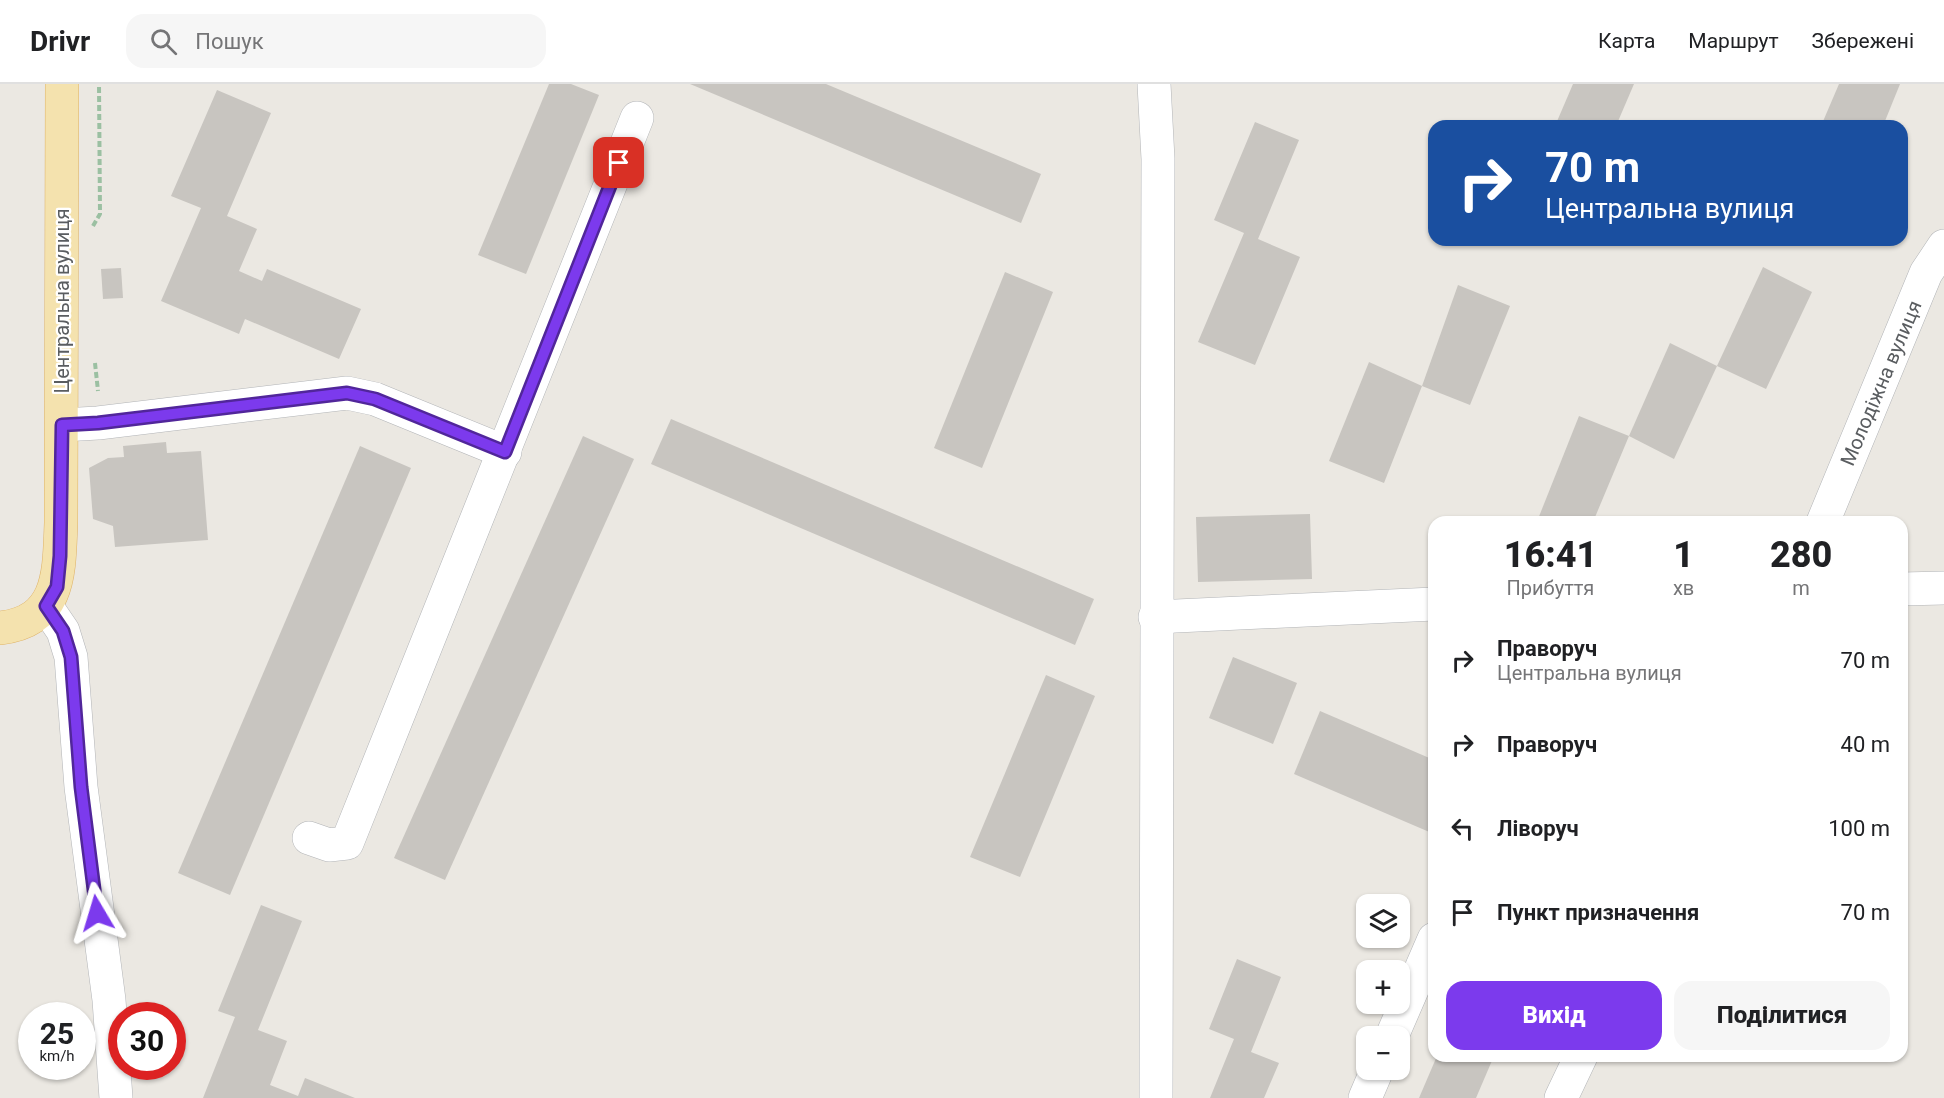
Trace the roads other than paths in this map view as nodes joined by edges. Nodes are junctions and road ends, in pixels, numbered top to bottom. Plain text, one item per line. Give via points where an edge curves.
1 (62, 84) edge
2 (1154, 84) edge
3 (637, 118) dead end
4 (1944, 246) edge
5 (62, 425) junction
6 (505, 452) junction
7 (1825, 516) edge
8 (1944, 588) edge
9 (1908, 589) edge
10 (1428, 604) edge
11 (46, 606) junction
12 (1155, 617) junction
13 (0, 628) edge
14 (309, 838) dead end
15 (1428, 953) edge
16 (1396, 1026) edge
17 (1578, 1062) edge
18 (1373, 1080) edge
19 (116, 1098) edge
20 (1156, 1098) edge
21 (1365, 1098) edge
22 (1561, 1098) edge

1 - 5 main road, Центральна вулиця
2 - 12 street via 1158,159
3 - 6 street
4 - 7 street, Молодіжна вулиця via 1926,273
5 - 6 street via 347,393 375,399
5 - 11 main road, Центральна вулиця via 60,556 57,587
6 - 14 street via 347,843 329,845
8 - 9 street
10 - 12 street
11 - 13 main road, Центральна вулиця via 20,626
11 - 19 street via 63,631 71,657 81,787 109,1000
12 - 20 street
15 - 16 street
17 - 22 street
18 - 21 street

